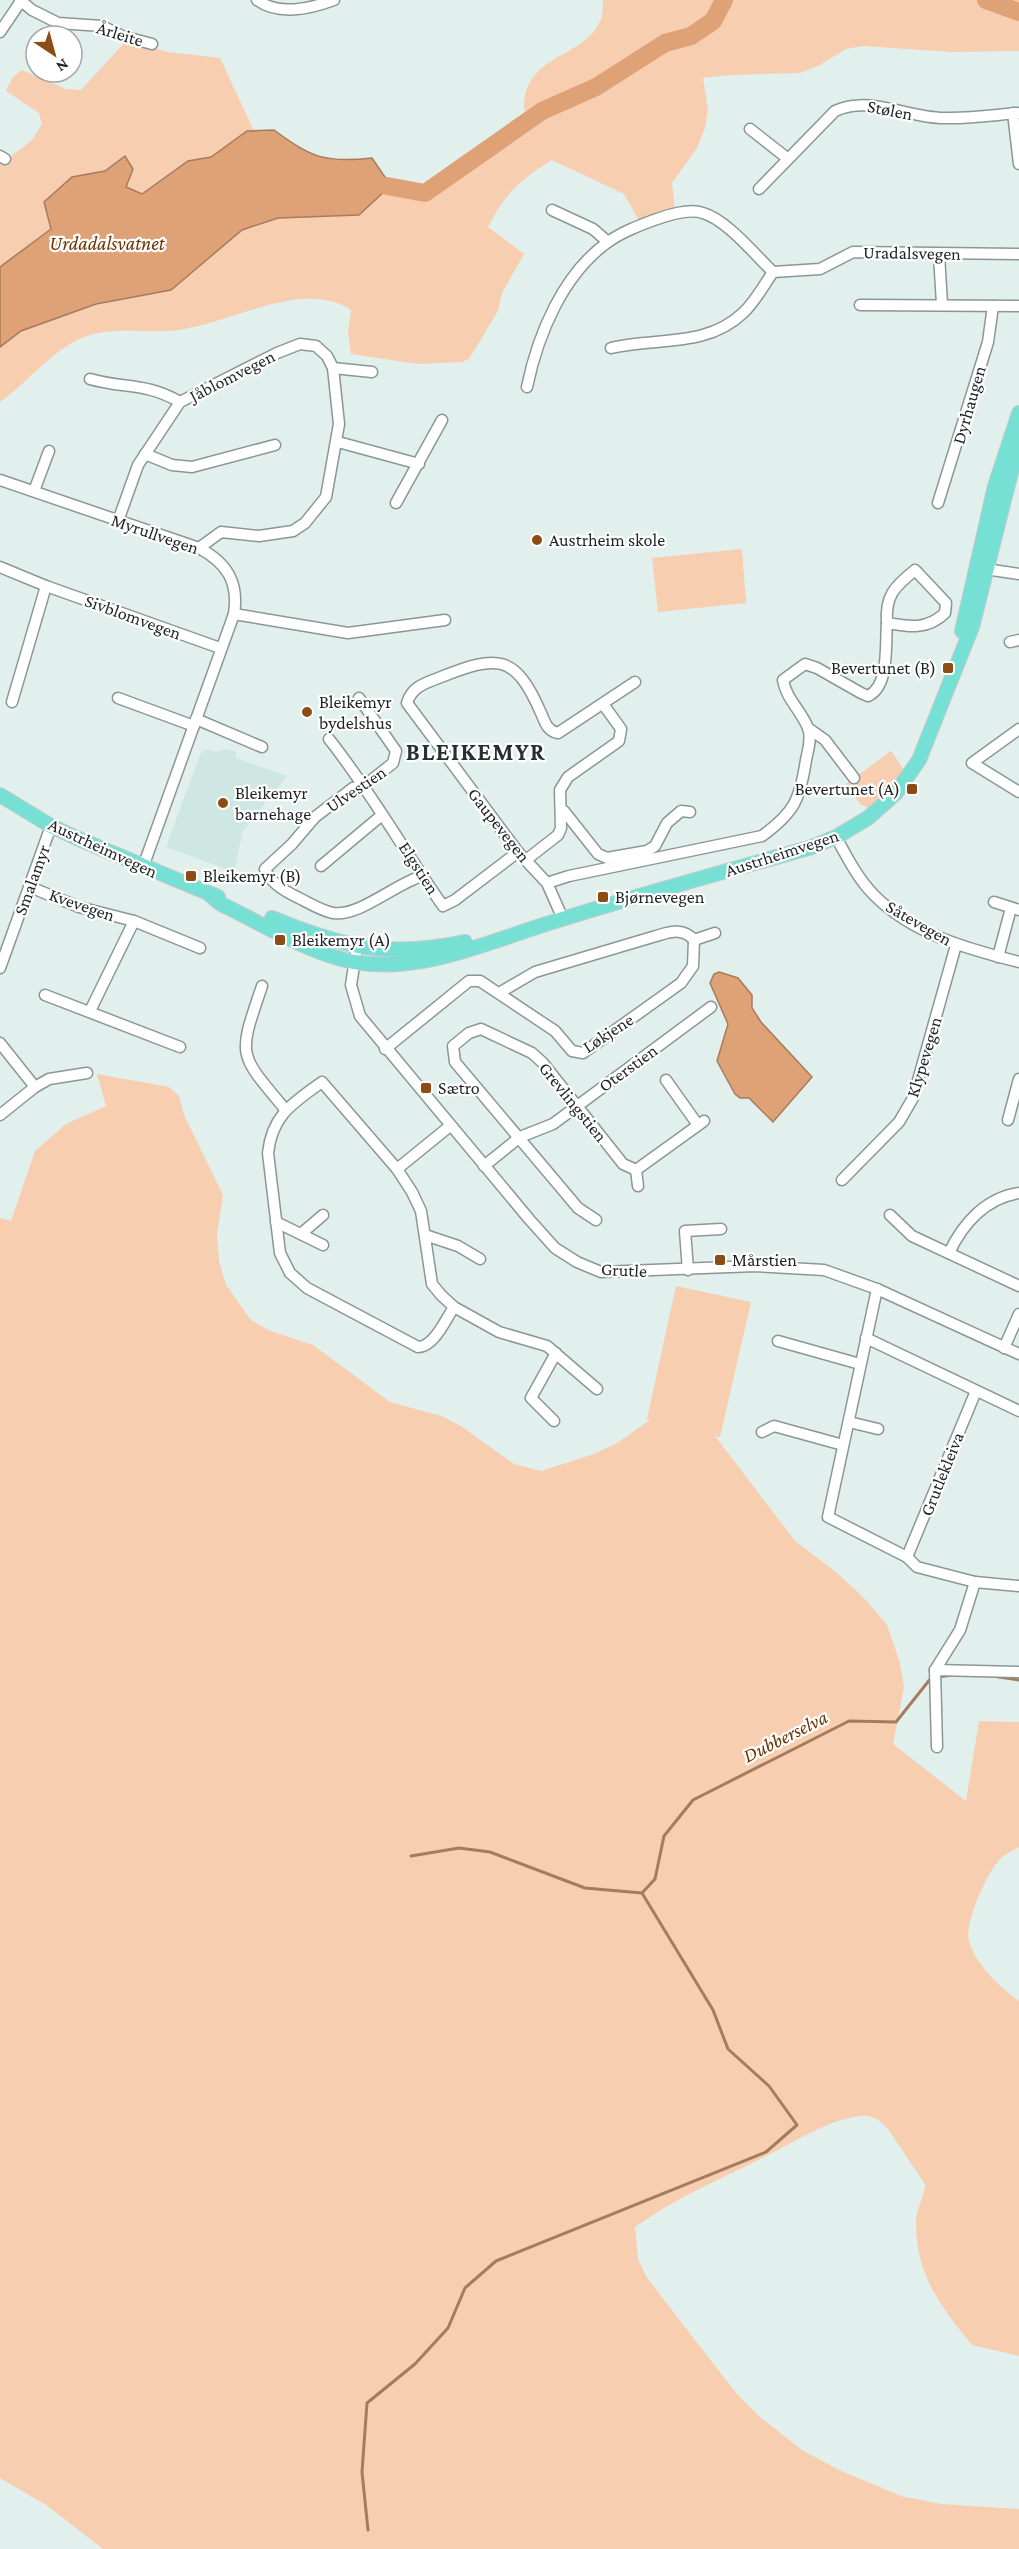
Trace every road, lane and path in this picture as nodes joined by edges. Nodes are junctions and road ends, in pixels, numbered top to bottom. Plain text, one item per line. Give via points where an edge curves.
1 (257, 0) edge
2 (333, 0) edge
3 (21, 1) edge
4 (0, 32) edge
5 (152, 44) dead end
6 (1016, 113) edge
7 (750, 129) dead end
8 (787, 158) junction
9 (1019, 164) edge
10 (759, 189) dead end
11 (552, 210) dead end
12 (608, 242) junction
13 (1019, 254) edge
14 (939, 255) junction
15 (773, 272) junction
16 (942, 304) junction
17 (860, 305) dead end
18 (993, 306) junction
19 (1019, 306) edge
20 (611, 348) dead end
21 (333, 368) junction
22 (372, 372) dead end
23 (90, 380) dead end
24 (527, 387) dead end
25 (180, 402) junction
26 (1019, 413) edge
27 (442, 420) dead end
28 (1019, 441) edge
29 (338, 442) junction
30 (275, 445) dead end
31 (49, 452) dead end
32 (145, 454) junction
33 (419, 464) junction
34 (0, 480) edge
35 (34, 491) junction
36 (396, 503) dead end
37 (938, 503) dead end
38 (118, 521) junction
39 (199, 548) junction
40 (0, 567) edge
41 (981, 568) junction
42 (1019, 574) edge
43 (46, 586) junction
44 (234, 614) junction
45 (445, 620) dead end
46 (887, 623) junction
47 (220, 648) junction
48 (634, 682) dead end
49 (118, 698) dead end
50 (359, 698) dead end
51 (12, 702) dead end
52 (603, 704) junction
53 (195, 723) junction
54 (808, 728) junction
55 (1019, 729) edge
56 (329, 739) dead end
57 (262, 747) dead end
58 (854, 778) dead end
59 (364, 786) junction
60 (1019, 792) edge
61 (0, 795) edge
62 (561, 811) junction
63 (690, 812) dead end
64 (382, 815) junction
65 (51, 826) junction
66 (836, 837) junction
67 (518, 852) junction
68 (526, 861) junction
69 (321, 866) dead end
70 (143, 867) junction
71 (422, 876) junction
72 (547, 883) junction
73 (30, 886) junction
74 (209, 894) junction
75 (994, 902) dead end
76 (1015, 909) edge
77 (563, 919) junction
78 (134, 921) junction
79 (538, 926) junction
80 (715, 933) dead end
81 (694, 940) junction
82 (956, 945) junction
83 (357, 947) junction
84 (200, 948) dead end
85 (998, 957) junction
86 (355, 962) junction
87 (1019, 962) edge
88 (0, 968) edge
89 (262, 986) dead end
90 (499, 993) junction
91 (45, 995) dead end
92 (711, 1008) dead end
93 (90, 1011) junction
94 (0, 1044) edge
95 (180, 1047) dead end
96 (386, 1048) junction
97 (87, 1072) dead end
98 (1019, 1079) edge
99 (666, 1080) dead end
100 (35, 1088) junction
101 (576, 1105) junction
102 (285, 1109) junction
103 (0, 1115) edge
104 (1008, 1119) dead end
105 (450, 1126) junction
106 (520, 1137) junction
107 (484, 1166) junction
108 (397, 1169) junction
109 (636, 1170) junction
110 (842, 1180) dead end
111 (638, 1186) dead end
112 (1019, 1192) edge
113 (323, 1215) dead end
114 (890, 1215) dead end
115 (596, 1220) dead end
116 (276, 1221) junction
117 (721, 1229) dead end
118 (302, 1233) junction
119 (425, 1235) junction
120 (323, 1245) dead end
121 (949, 1253) junction
122 (480, 1259) dead end
123 (688, 1270) junction
124 (1019, 1286) edge
125 (877, 1289) junction
126 (454, 1307) junction
127 (1019, 1314) edge
128 (866, 1338) junction
129 (778, 1341) dead end
130 (1004, 1348) junction
131 (556, 1353) junction
132 (1019, 1354) edge
133 (860, 1364) junction
134 (597, 1389) dead end
135 (976, 1391) junction
136 (1019, 1411) edge
137 (554, 1421) dead end
138 (849, 1422) junction
139 (878, 1429) dead end
140 (762, 1432) dead end
141 (843, 1445) junction
142 (908, 1557) junction
143 (975, 1582) junction
144 (1019, 1586) edge
145 (935, 1670) junction
146 (1019, 1672) edge
147 (937, 1747) dead end

1 - 2 street via 275,10 286,10
3 - 4 street, Årleite
3 - 5 street, Årleite via 58,23 102,26
6 - 8 street, Stølen via 944,118 847,105 835,111
6 - 9 street, Stølen
7 - 8 street
8 - 10 street, Stølen
11 - 12 street via 593,229
12 - 15 street via 671,214 702,212 722,223
12 - 24 street via 566,285 533,359
13 - 14 street, Uradalsvegen
14 - 15 street, Uradalsvegen via 854,252 820,269
14 - 16 street
15 - 20 street via 745,311 717,332 692,339
16 - 17 street
16 - 18 street
18 - 19 street
18 - 37 street, Dyrhaugen via 988,342
21 - 22 street
21 - 25 street, Jåblomvegen via 316,346 300,344
21 - 29 street
23 - 25 street via 108,385 138,385
25 - 32 street, Jåblomvegen
26 - 41 main road, Austrheimvegen via 995,486
27 - 33 street
28 - 41 main road, Austrheimvegen
29 - 33 street
29 - 39 street via 326,497 305,523 279,535 221,532
30 - 32 street via 192,467 172,465
31 - 35 street
32 - 38 street, Jåblomvegen
33 - 36 street
34 - 35 street, Myrullvegen
35 - 38 street, Myrullvegen
38 - 39 street, Myrullvegen
39 - 44 street, Myrullvegen via 225,567 235,585
40 - 43 street, Sivblomvegen
41 - 42 street
41 - 66 main road, Austrheimvegen via 972,627 928,742 908,778 868,818
43 - 47 street, Sivblomvegen
43 - 51 street
44 - 45 street via 348,633
44 - 47 street, Myrullvegen
46 - 46 street via 885,605 897,584 915,570 946,603 945,613 935,623 921,627
46 - 54 street via 881,684 875,693 868,696 805,664 783,680 785,693
47 - 53 street, Myrullvegen
48 - 52 street
49 - 53 street
50 - 59 street, Ulvestien via 397,756
52 - 62 street via 621,729 619,741 568,777 560,790
52 - 67 street, Gaupevegen via 564,731 552,732 514,669 495,662 475,663 421,685 410,694 407,703
53 - 57 street
53 - 70 street, Myrullvegen
54 - 58 street via 825,740
54 - 72 street via 804,786 782,822 762,836
55 - 60 street via 972,763
56 - 59 street, Elgstien
59 - 64 street, Elgstien
59 - 71 street, Ulvestien via 353,788 315,817 270,862 265,869 268,878 308,903 331,913 347,913
61 - 65 main road, Austrheimvegen
62 - 63 street via 598,854 607,858 647,851 655,846 667,823 681,811
62 - 68 street via 558,835
64 - 69 street
64 - 71 street, Elgstien
65 - 70 main road, Austrheimvegen
65 - 73 street, Smalamyr
66 - 77 main road, Austrheimvegen
66 - 82 street, Såtevegen via 874,896 895,913
67 - 68 street, Gaupevegen
67 - 71 street, Elgstien via 443,906
68 - 72 street, Gaupevegen
70 - 74 main road, Austrheimvegen
72 - 77 street, Gaupevegen
73 - 78 street, Kvevegen via 79,907
73 - 88 street, Smalamyr
74 - 83 main road, Austrheimvegen via 309,934
74 - 86 main road, Austrheimvegen via 220,904 316,949
75 - 76 street
76 - 85 street
77 - 79 main road, Austrheimvegen
78 - 84 street, Kvevegen
78 - 93 street, Kvevegen
79 - 83 main road, Austrheimvegen via 423,949
79 - 86 main road, Austrheimvegen via 431,959
80 - 81 street
81 - 90 street via 676,931 656,936 536,972
81 - 90 street, Løkjene via 693,966 681,983 583,1053 572,1052 555,1031
82 - 85 street, Såtevegen
82 - 110 street, Klypevegen via 913,1098 899,1122
83 - 86 street, Grutle
85 - 87 street, Såtevegen
86 - 96 street, Grutle via 351,985 354,1001 360,1016
89 - 102 street via 245,1040 246,1060
90 - 96 street, Løkjene via 480,981 469,981
91 - 93 street
92 - 101 street, Oterstien
93 - 95 street
94 - 100 street
96 - 105 street, Grutle
97 - 100 street via 49,1079
98 - 104 street
99 - 109 street via 701,1123
100 - 103 street
101 - 106 street, Oterstien via 554,1124
101 - 106 street, Grevlingstien via 532,1053 481,1029 469,1033 453,1046 455,1062
101 - 109 street, Grevlingstien via 623,1164
102 - 108 street via 322,1082
102 - 116 street via 273,1130 268,1153
105 - 107 street, Grutle
105 - 108 street
106 - 107 street, Oterstien
106 - 115 street, Grevlingstien via 578,1208
107 - 123 street, Grutle via 555,1248 577,1262 601,1272
108 - 119 street via 421,1211
109 - 111 street
112 - 121 street via 984,1207 968,1223
113 - 118 street
114 - 121 street via 912,1236
116 - 118 street
116 - 126 street via 280,1253 290,1273 307,1288 411,1345 427,1345
117 - 123 street via 685,1231
118 - 120 street
119 - 122 street via 459,1246
119 - 126 street via 432,1284
121 - 124 street
123 - 125 street, Grutle via 755,1266 824,1270
125 - 128 street
125 - 130 street, Grutle
126 - 131 street via 499,1332 530,1340
127 - 130 street
128 - 133 street
128 - 135 street
129 - 133 street
130 - 132 street, Grutle
131 - 134 street
131 - 137 street via 531,1398
133 - 138 street
135 - 136 street
135 - 142 street, Grutlekleiva
138 - 139 street
138 - 141 street
140 - 141 street via 774,1426
141 - 142 street via 828,1517
142 - 143 street via 917,1567
143 - 144 street
143 - 145 street via 960,1630
145 - 146 street
145 - 147 street

